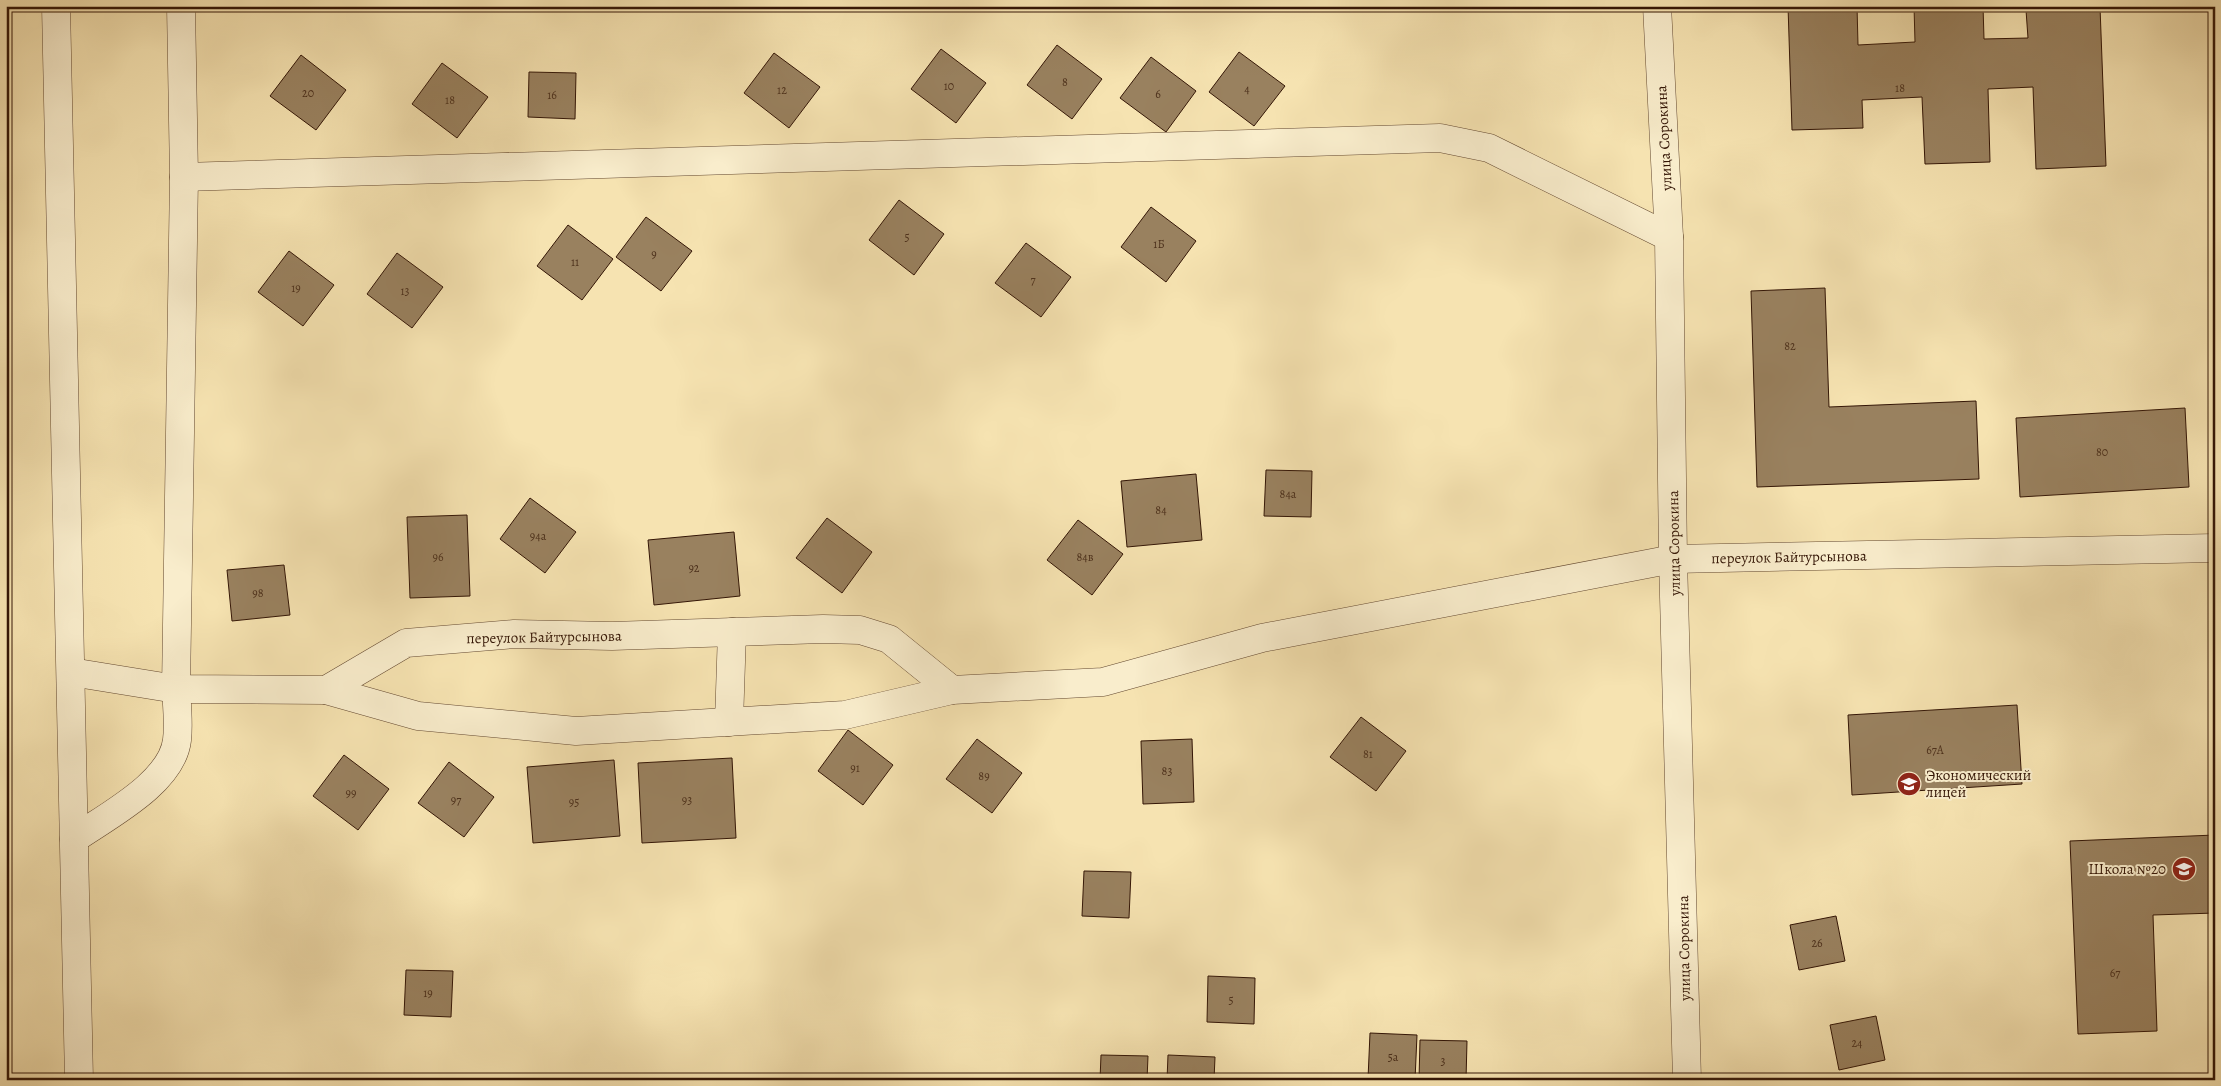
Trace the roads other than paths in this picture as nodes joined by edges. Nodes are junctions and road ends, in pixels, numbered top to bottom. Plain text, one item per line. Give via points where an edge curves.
1 (56, 6) edge
2 (181, 6) edge
3 (1657, 6) edge
4 (184, 177) junction
5 (1669, 237) junction
6 (2215, 548) edge
7 (1674, 559) junction
8 (732, 632) junction
9 (71, 672) junction
10 (176, 689) junction
11 (326, 690) junction
12 (952, 690) junction
13 (729, 722) junction
14 (74, 839) junction
15 (79, 1080) edge
16 (1687, 1080) edge

1 - 9 street
2 - 4 street
3 - 5 street, улица Сорокина
4 - 5 street via 1440,138 1489,148
4 - 10 street
5 - 7 street, улица Сорокина
6 - 7 street, переулок Байтурсынова
7 - 12 street, переулок Байтурсынова via 1262,638 1103,682
7 - 16 street, улица Сорокина
8 - 11 street, переулок Байтурсынова via 612,636 514,634 406,643
8 - 12 street, переулок Байтурсынова via 860,630 889,639
8 - 13 street
9 - 10 street
9 - 14 street
10 - 11 street
10 - 14 street via 177,740 170,764 149,787
11 - 13 street, переулок Байтурсынова via 418,716 576,731
12 - 13 street, переулок Байтурсынова via 845,715
14 - 15 street

